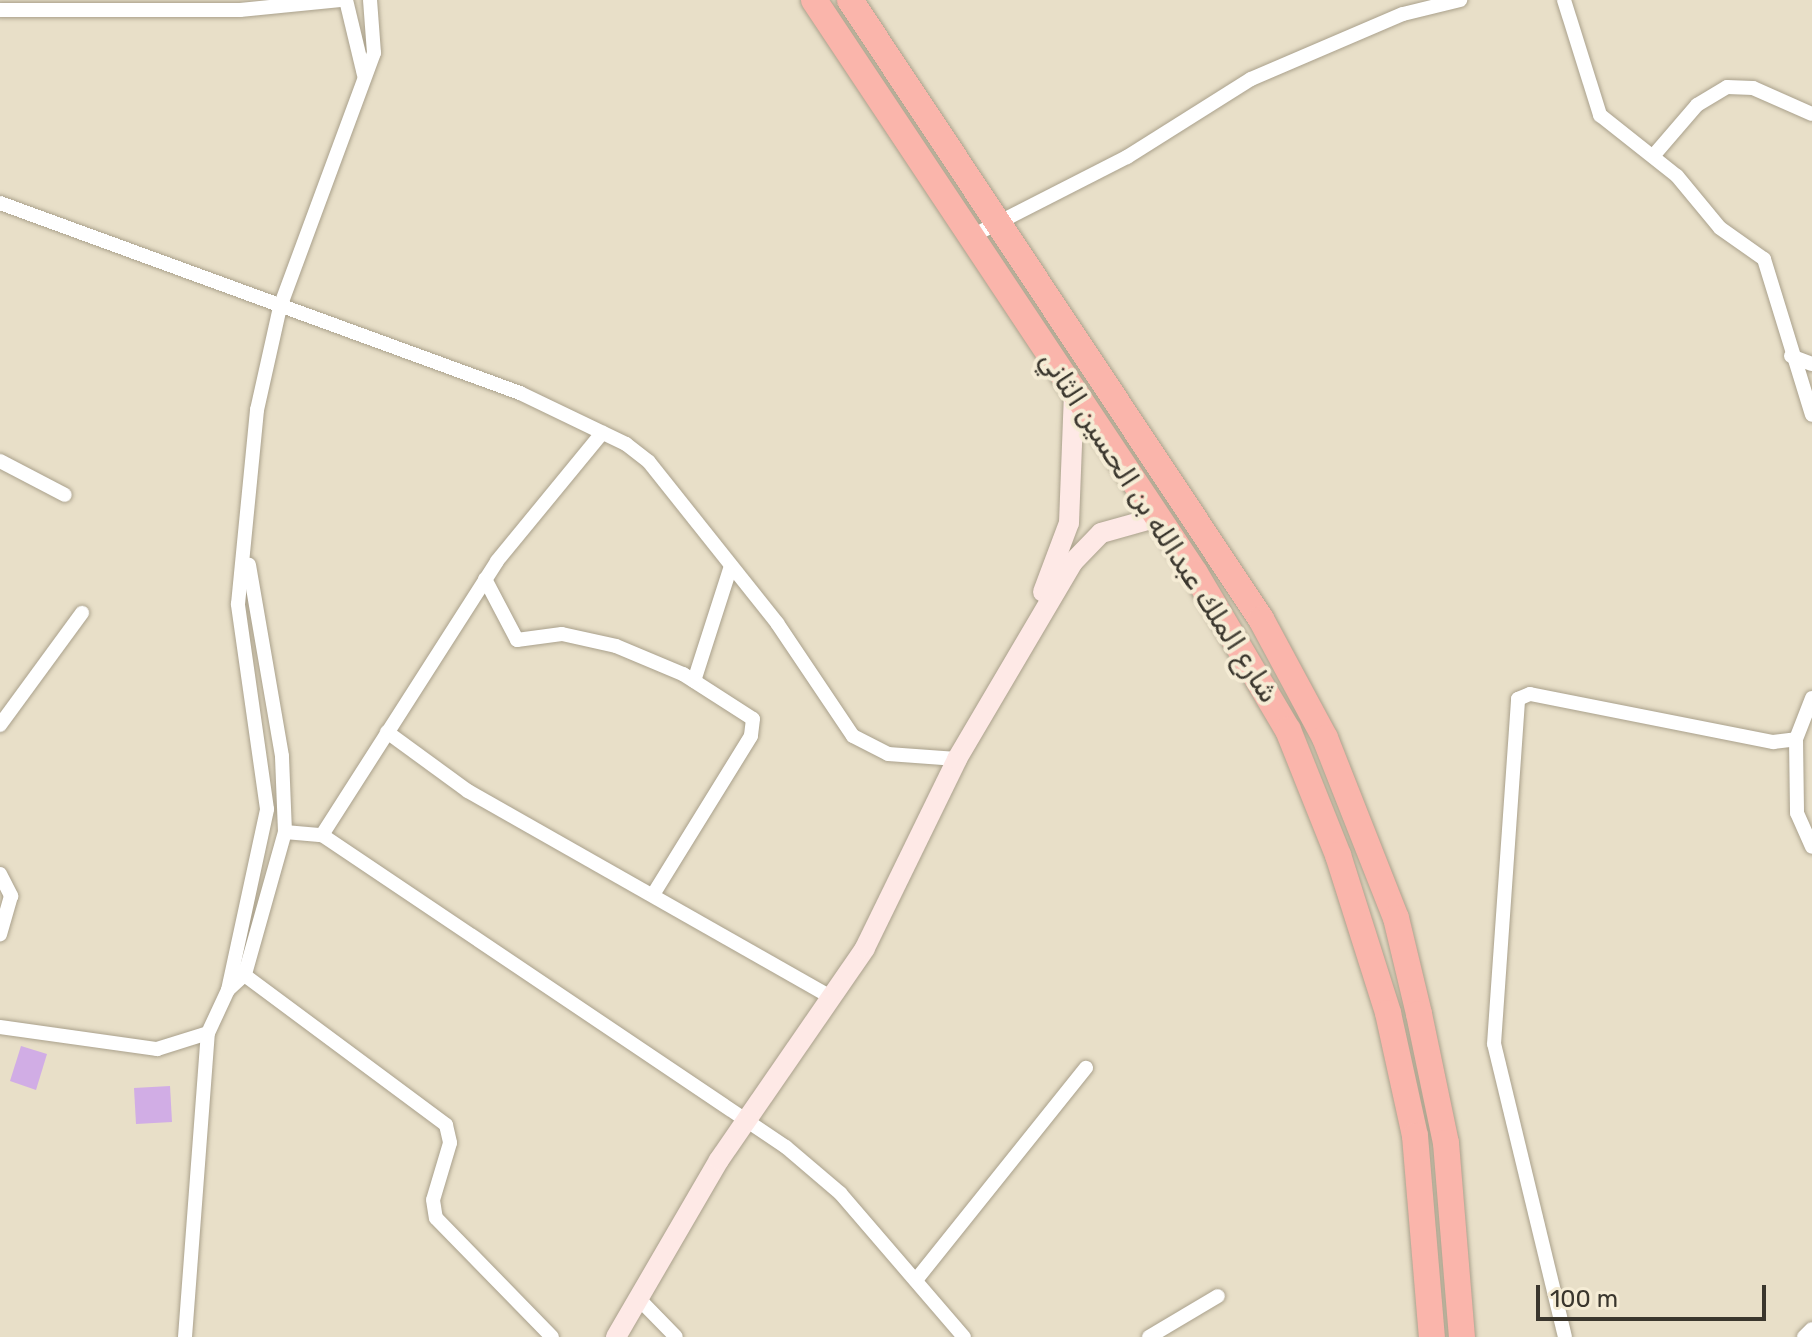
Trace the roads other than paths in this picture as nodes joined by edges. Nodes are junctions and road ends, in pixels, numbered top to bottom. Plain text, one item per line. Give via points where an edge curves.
1 (344, 0) edge
2 (370, 0) edge
3 (814, 0) edge
4 (850, 0) edge
5 (1460, 0) edge
6 (1564, 0) edge
7 (0, 10) edge
8 (364, 76) junction
9 (1812, 114) edge
10 (1654, 155) junction
11 (0, 203) edge
12 (999, 219) junction
13 (972, 236) junction
14 (280, 307) junction
15 (1791, 356) junction
16 (1812, 364) edge
17 (1074, 395) junction
18 (1812, 415) edge
19 (602, 433) junction
20 (0, 461) edge
21 (65, 495) dead end
22 (1158, 517) junction
23 (247, 557) junction
24 (731, 566) junction
25 (485, 579) junction
26 (82, 613) dead end
27 (1020, 647) junction
28 (694, 681) junction
29 (1812, 698) edge
30 (0, 725) edge
31 (387, 732) junction
32 (1796, 739) junction
33 (957, 759) junction
34 (285, 832) junction
35 (322, 835) junction
36 (1812, 847) edge
37 (0, 874) edge
38 (654, 893) junction
39 (0, 934) edge
40 (227, 967) junction
41 (245, 974) junction
42 (228, 990) junction
43 (832, 998) junction
44 (0, 1027) edge
45 (208, 1033) junction
46 (1086, 1068) dead end
47 (748, 1118) junction
48 (916, 1280) junction
49 (1218, 1296) dead end
50 (638, 1298) junction
51 (1812, 1329) edge
52 (185, 1337) edge
53 (552, 1337) edge
54 (616, 1337) edge
55 (676, 1337) edge
56 (964, 1337) edge
57 (1149, 1337) edge
58 (1432, 1337) edge
59 (1462, 1337) edge
60 (1565, 1337) edge
61 (1804, 1337) edge

1 - 7 street via 282,8
1 - 8 street
2 - 8 street via 377,39
3 - 13 highway, شارع الملك عبدالله بن الحسين الثاني
4 - 12 highway, شارع الملك عبدالله بن الحسين الثاني
5 - 12 street via 1403,14 1251,79 1127,157
6 - 10 street via 1595,106
8 - 14 street
9 - 10 street via 1753,88 1727,87 1697,105
10 - 15 street via 1712,221 1764,259
11 - 14 street
12 - 13 street
12 - 59 highway, شارع الملك عبدالله بن الحسين الثاني via 1261,619 1352,802 1396,918 1435,1083
13 - 17 highway, شارع الملك عبدالله بن الحسين الثاني
14 - 19 street via 520,393
14 - 23 street via 257,410
15 - 16 street
15 - 18 street
17 - 22 highway, شارع الملك عبدالله بن الحسين الثاني
17 - 27 street via 1069,523
19 - 24 street via 649,462
19 - 25 street
20 - 21 street
22 - 27 street via 1120,525 1088,544
22 - 58 highway, شارع الملك عبدالله بن الحسين الثاني via 1269,694 1338,855 1388,1013 1415,1136
23 - 34 street via 282,756
23 - 40 street via 238,631 267,809
24 - 28 street
24 - 33 street via 853,736 888,754
25 - 28 street via 517,640 584,636
25 - 31 street
26 - 30 street
27 - 33 street
28 - 38 street via 749,713 753,730
29 - 32 street
31 - 35 street
31 - 38 street via 468,791
32 - 36 street via 1797,813
32 - 60 street via 1773,742 1530,694 1518,699 1494,1036
33 - 43 street via 884,912
34 - 35 street
34 - 41 street
35 - 47 street
37 - 39 street via 11,896
38 - 43 street
40 - 41 street
40 - 42 street
41 - 42 street
41 - 53 street via 446,1125 450,1143 433,1200 436,1218
42 - 45 street
43 - 47 street
44 - 45 street via 157,1049
45 - 52 street
46 - 48 street
47 - 48 street via 840,1193
47 - 50 street
48 - 56 street
49 - 57 street
50 - 54 street
50 - 55 street
51 - 61 street

